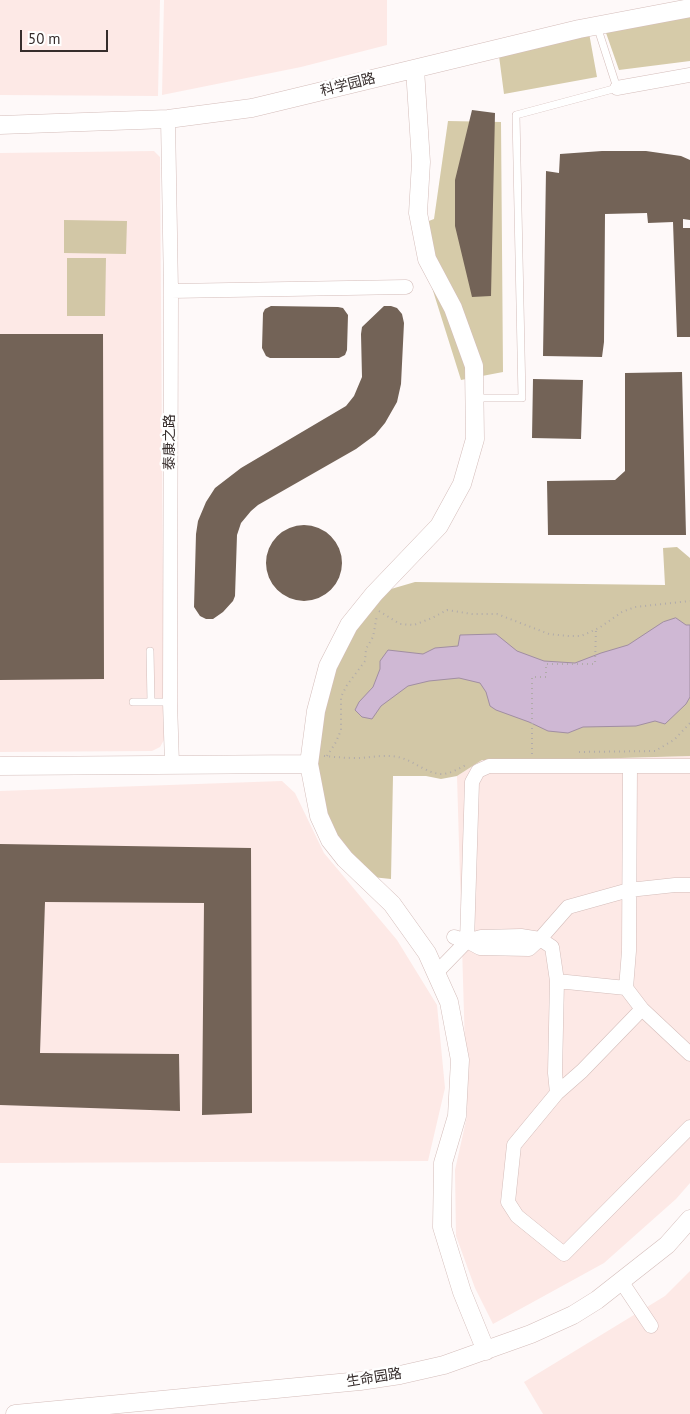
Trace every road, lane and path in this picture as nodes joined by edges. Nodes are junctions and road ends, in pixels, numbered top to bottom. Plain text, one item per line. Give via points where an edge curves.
1 (690, 8) edge
2 (597, 26) junction
3 (415, 69) junction
4 (690, 75) edge
5 (617, 88) junction
6 (168, 119) junction
7 (0, 125) edge
8 (406, 287) dead end
9 (171, 290) junction
10 (475, 398) junction
11 (690, 601) edge
12 (596, 629) junction
13 (150, 652) dead end
14 (133, 702) dead end
15 (150, 702) junction
16 (170, 702) junction
17 (532, 754) dead end
18 (327, 756) dead end
19 (172, 764) junction
20 (309, 764) junction
21 (0, 766) edge
22 (630, 766) junction
23 (690, 766) edge
24 (690, 885) edge
25 (629, 890) junction
26 (461, 939) junction
27 (540, 939) junction
28 (436, 973) junction
29 (557, 981) junction
30 (626, 988) junction
31 (642, 1009) junction
32 (690, 1054) edge
33 (557, 1093) junction
34 (690, 1127) edge
35 (690, 1219) edge
36 (621, 1281) junction
37 (651, 1326) dead end
38 (486, 1351) junction
39 (178, 1406) edge
40 (15, 1414) edge

1 - 2 street, 科学园路
2 - 3 street, 科学园路
2 - 5 lane
3 - 6 street, 科学园路 via 252,108
3 - 10 street via 421,162 418,213 427,258 453,308 474,366
4 - 5 street
5 - 10 lane via 516,115 522,398
6 - 7 street, 科学园路
6 - 9 street, 泰康之路
8 - 9 street
9 - 16 street, 泰康之路
10 - 20 street via 475,439 462,484 439,526 349,625 328,666 316,711
11 - 12 path via 635,607
12 - 17 path via 595,664 546,664 546,677 532,676
12 - 18 path via 581,636 550,634 497,614 447,610 414,625 400,624 378,610 365,661 341,698 341,730
13 - 15 lane
14 - 15 lane
15 - 16 lane
16 - 19 street, 泰康之路
19 - 20 street
19 - 21 street
20 - 28 street via 320,816 330,840 392,904 427,952
22 - 23 street
22 - 25 street
22 - 26 street via 489,766 478,771 472,782
24 - 25 street
25 - 27 street via 568,907
25 - 30 street
26 - 27 street via 480,948 529,949
26 - 28 street
27 - 29 street via 552,947
28 - 38 street via 449,1002 460,1060 457,1116 443,1163 442,1227 462,1292
29 - 30 street
29 - 33 street
30 - 31 street
31 - 32 street
31 - 33 street
33 - 34 street via 514,1145 508,1202 517,1216 564,1254
35 - 36 street, 生命园路 via 667,1245
36 - 37 street
36 - 38 street, 生命园路 via 573,1315
38 - 39 street, 生命园路 via 400,1375
39 - 40 street, 生命园路

